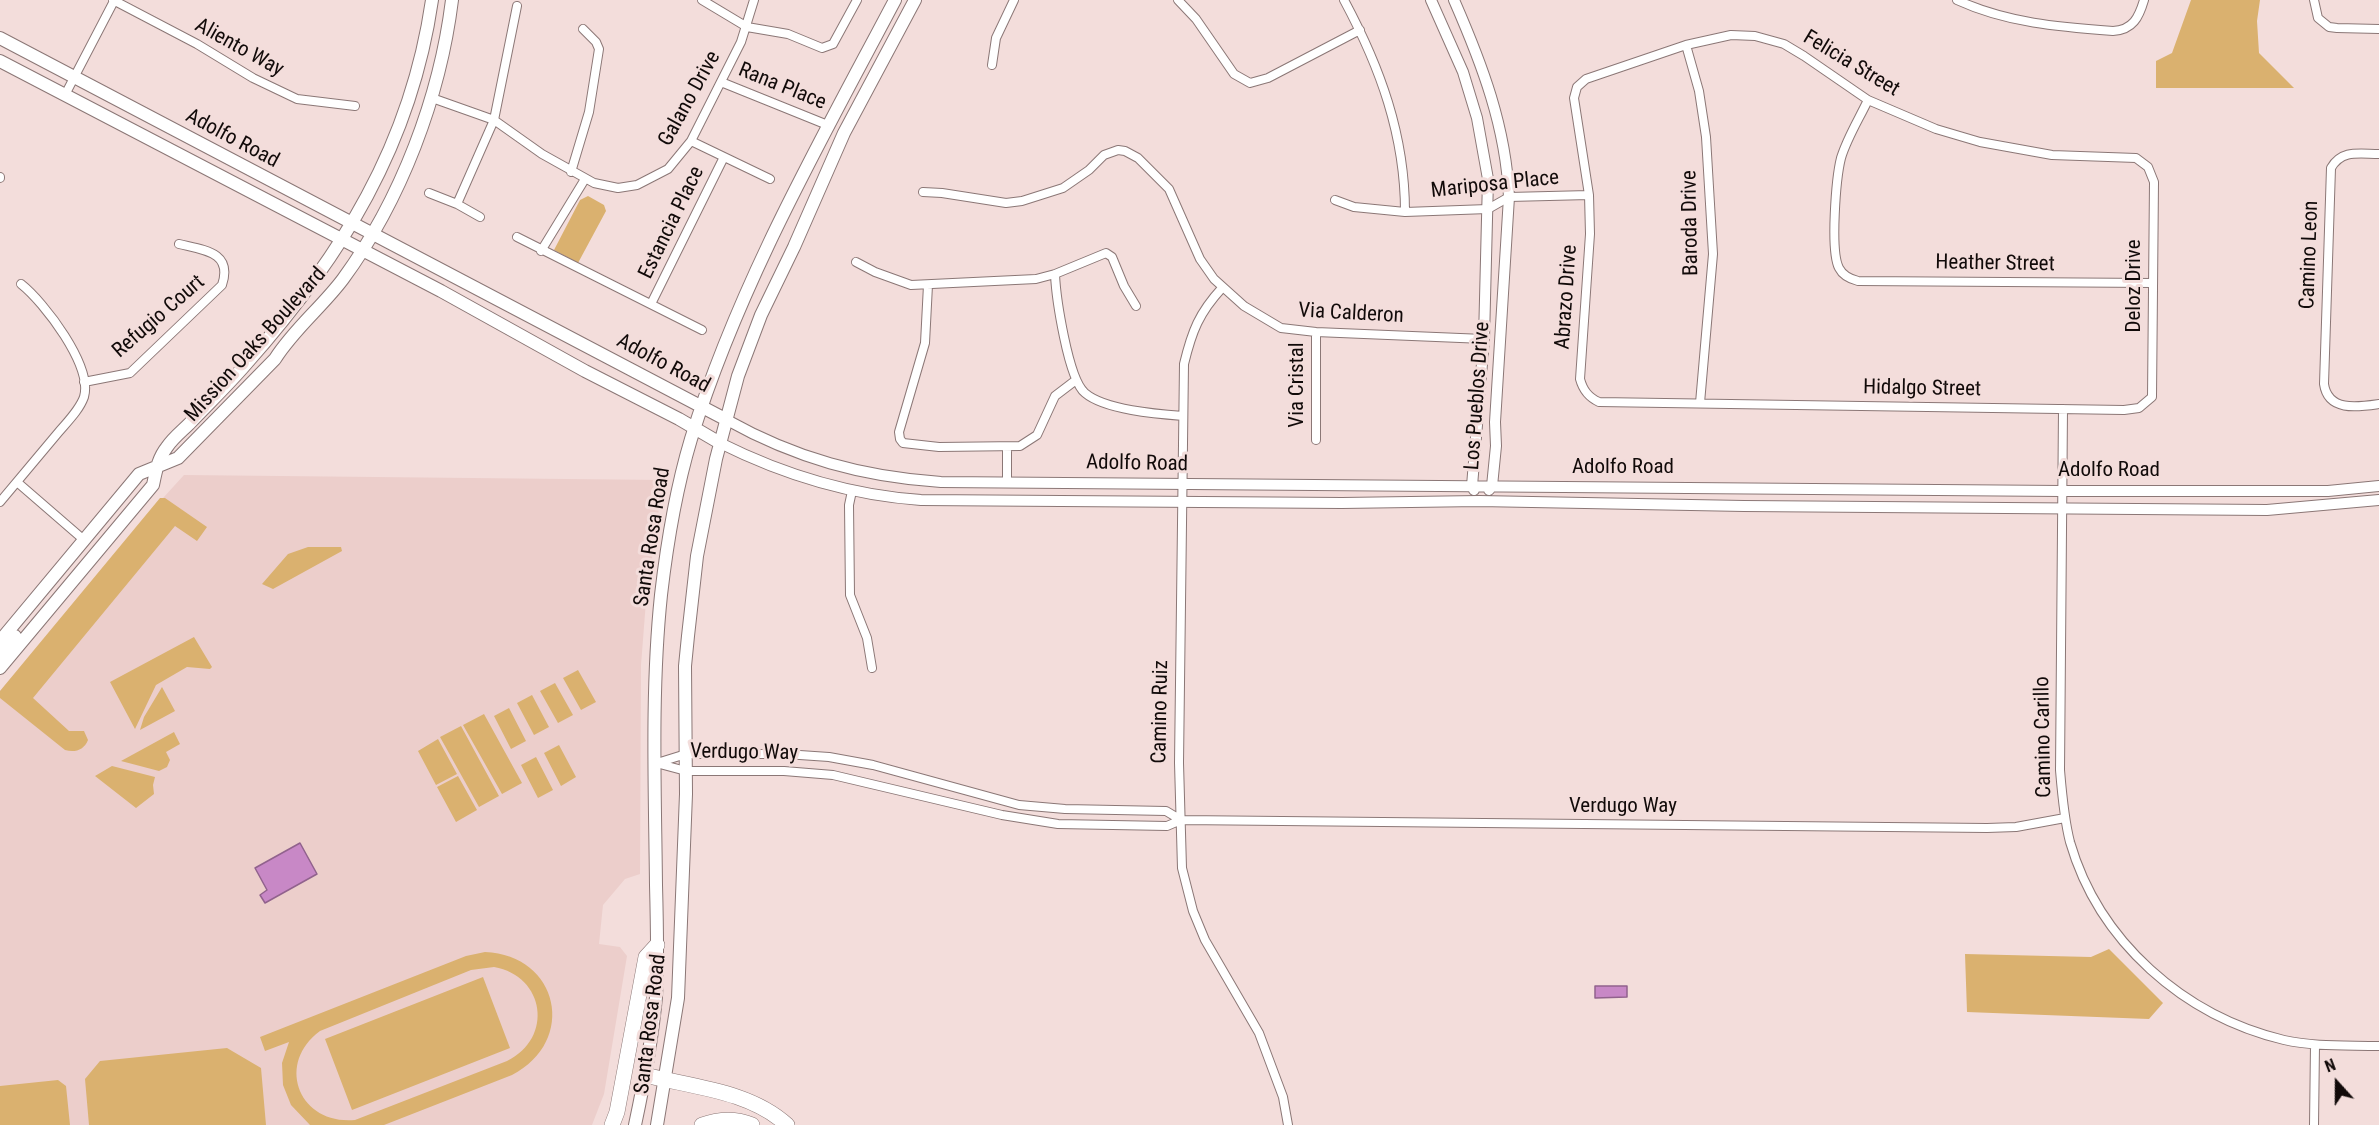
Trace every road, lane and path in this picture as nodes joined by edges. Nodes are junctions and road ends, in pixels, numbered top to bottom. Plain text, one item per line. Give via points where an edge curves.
1 (114, 0) edge
2 (432, 0) edge
3 (452, 0) edge
4 (702, 0) edge
5 (754, 0) edge
6 (857, 0) edge
7 (895, 0) edge
8 (915, 0) edge
9 (1014, 0) edge
10 (1178, 0) edge
11 (1344, 0) edge
12 (1431, 0) edge
13 (1454, 0) edge
14 (1958, 0) edge
15 (2144, 0) edge
16 (2313, 0) edge
17 (517, 6) dead end
18 (747, 27) junction
19 (583, 29) dead end
20 (2379, 29) edge
21 (1360, 30) junction
22 (0, 38) edge
23 (1686, 45) junction
24 (0, 61) edge
25 (992, 65) dead end
26 (73, 78) junction
27 (721, 82) junction
28 (1577, 87) joint
29 (66, 93) junction
30 (432, 98) junction
31 (1868, 100) junction
32 (355, 106) dead end
33 (495, 120) junction
34 (830, 126) junction
35 (691, 141) junction
36 (2379, 154) edge
37 (724, 157) junction
38 (2146, 164) joint
39 (571, 172) junction
40 (585, 179) junction
41 (770, 179) dead end
42 (923, 192) dead end
43 (429, 193) dead end
44 (1589, 195) junction
45 (1509, 197) junction
46 (1335, 200) dead end
47 (457, 204) junction
48 (1488, 209) junction
49 (1405, 212) junction
50 (480, 217) dead end
51 (352, 224) junction
52 (371, 234) junction
53 (517, 237) dead end
54 (342, 241) junction
55 (179, 244) dead end
56 (361, 251) junction
57 (541, 251) junction
58 (856, 262) dead end
59 (1055, 274) junction
60 (2153, 283) junction
61 (21, 284) dead end
62 (928, 285) junction
63 (1222, 288) junction
64 (651, 304) junction
65 (1136, 306) dead end
66 (702, 330) dead end
67 (1317, 332) junction
68 (1484, 339) junction
69 (1076, 380) junction
70 (84, 382) junction
71 (1700, 403) junction
72 (2379, 404) edge
73 (2142, 405) joint
74 (701, 406) junction
75 (2063, 410) junction
76 (1183, 416) junction
77 (727, 420) junction
78 (694, 429) junction
79 (1316, 440) dead end
80 (720, 443) junction
81 (1006, 447) junction
82 (157, 465) junction
83 (17, 482) junction
84 (1007, 482) junction
85 (1182, 484) junction
86 (1472, 486) junction
87 (1492, 486) junction
88 (2379, 486) edge
89 (852, 491) junction
90 (2061, 491) junction
91 (2379, 500) edge
92 (1479, 501) junction
93 (0, 502) edge
94 (1182, 502) junction
95 (2062, 509) junction
96 (96, 525) junction
97 (84, 540) junction
98 (0, 641) edge
99 (0, 653) edge
100 (0, 668) edge
101 (872, 668) dead end
102 (686, 754) junction
103 (656, 763) junction
104 (686, 771) junction
105 (2065, 818) junction
106 (1181, 820) junction
107 (657, 945) junction
108 (2315, 1045) junction
109 (2379, 1046) edge
110 (645, 1075) junction
111 (666, 1080) junction
112 (612, 1125) edge
113 (635, 1125) edge
114 (657, 1125) edge
115 (702, 1125) edge
116 (752, 1125) edge
117 (787, 1125) edge
118 (1288, 1125) edge
119 (2314, 1125) edge

1 - 26 street
1 - 32 street, Aliento Way via 297,99
2 - 51 main road, Mission Oaks Boulevard via 418,73 402,123
3 - 30 main road, Mission Oaks Boulevard
4 - 18 street
5 - 18 street, Galano Drive
6 - 18 street via 828,48 788,34
7 - 34 main road, Santa Rosa Road
8 - 77 main road, Santa Rosa Road via 844,133 761,315 738,376
9 - 25 street via 996,38
10 - 21 street via 1234,74 1250,84
11 - 21 street
12 - 48 street, Los Pueblos Drive via 1463,72 1477,118 1488,180
13 - 45 street, Los Pueblos Drive via 1498,117
14 - 15 street via 2026,23 2113,31 2133,25
16 - 20 street via 2318,18 2330,27
17 - 33 street
18 - 27 street, Galano Drive
19 - 39 street via 599,49 589,112
21 - 49 street via 1392,111 1405,184
22 - 26 main road, Adolfo Road
23 - 28 street, Felicia Street via 1586,79
23 - 31 street, Felicia Street via 1731,35 1766,38 1804,56
23 - 71 street, Baroda Drive via 1706,137 1713,254
24 - 29 main road, Adolfo Road
26 - 29 street
26 - 51 main road, Adolfo Road
27 - 34 street, Rana Place
27 - 35 street, Galano Drive
28 - 44 street, Abrazo Drive via 1574,98
29 - 54 main road, Adolfo Road
30 - 33 street, Galano Drive
30 - 52 main road, Mission Oaks Boulevard via 405,169
31 - 38 street, Felicia Street via 1936,129 1980,142 2052,155 2132,157
31 - 60 street, Heather Street via 1844,149 1837,178 1836,251 1840,270 1848,277
33 - 39 street, Galano Drive
33 - 47 street
34 - 74 main road, Santa Rosa Road via 735,315
35 - 37 street, Estancia Place
35 - 40 street, Galano Drive via 668,169 646,182 618,188
36 - 72 street, Camino Leon via 2347,153 2331,168 2324,384 2328,396 2338,405
37 - 41 street, Estancia Place
37 - 64 street, Estancia Place
38 - 60 street, Deloz Drive via 2154,182
39 - 40 street, Galano Drive
40 - 57 street
42 - 63 street, Via Calderon via 1006,203 1022,201 1063,188 1104,155 1125,151 1138,158 1169,189 1200,258
43 - 47 street
44 - 45 street, Mariposa Place
44 - 71 street, Abrazo Drive via 1582,386 1599,402
45 - 48 street, Mariposa Place
45 - 87 street, Los Pueblos Drive
46 - 49 street, Mariposa Place via 1354,207
47 - 50 street
48 - 49 street, Mariposa Place
48 - 68 street, Los Pueblos Drive
51 - 52 main road, Adolfo Road
51 - 54 main road, Mission Oaks Boulevard
52 - 56 main road, Mission Oaks Boulevard
52 - 74 main road, Adolfo Road
53 - 57 street, Estancia Place
54 - 56 main road, Adolfo Road
54 - 82 main road, Mission Oaks Boulevard via 246,364 166,447
55 - 70 street, Refugio Court via 215,253 226,275 222,285 130,373
56 - 78 main road, Adolfo Road
56 - 82 main road, Mission Oaks Boulevard via 275,359 178,458
57 - 64 street, Estancia Place
58 - 62 street via 908,284
59 - 62 street via 1033,279
59 - 65 street via 1108,254
59 - 69 street via 1064,337
60 - 73 street, Deloz Drive via 2152,397
61 - 70 street via 35,295 62,332
62 - 81 street via 926,339 900,439 905,444 933,447
63 - 67 street, Via Calderon via 1281,328
63 - 76 street, Camino Ruiz via 1205,306 1189,343 1184,364
64 - 66 street, Estancia Place
67 - 68 street, Via Calderon
67 - 79 street, Via Cristal
68 - 86 street, Los Pueblos Drive
69 - 76 street via 1084,392 1098,400 1146,413
69 - 81 street via 1055,396 1034,437 1020,446
70 - 83 street via 84,395 75,413
71 - 75 street, Hidalgo Street
73 - 75 street, Hidalgo Street via 2124,410
74 - 77 main road, Adolfo Road
74 - 78 main road, Santa Rosa Road
75 - 90 street, Camino Carillo
76 - 85 street, Camino Ruiz
77 - 80 main road, Santa Rosa Road
77 - 84 street, Adolfo Road via 780,447 849,470 929,481
78 - 80 main road, Adolfo Road
78 - 103 main road, Santa Rosa Road via 674,510 661,598
80 - 89 street, Adolfo Road via 790,474
80 - 102 main road, Santa Rosa Road via 703,520 690,613
81 - 84 street
82 - 96 main road, Mission Oaks Boulevard via 139,474
82 - 100 main road, Mission Oaks Boulevard via 153,485
83 - 93 street
83 - 97 street
84 - 85 street, Adolfo Road
85 - 86 street, Adolfo Road
85 - 94 street, Camino Ruiz
86 - 87 street, Adolfo Road
86 - 92 street, Los Pueblos Drive
87 - 90 street, Adolfo Road
87 - 92 street, Los Pueblos Drive
88 - 90 street, Adolfo Road via 2328,491
89 - 94 street, Adolfo Road via 921,500
89 - 101 street via 850,595 867,638
90 - 95 street, Camino Carillo
91 - 95 street, Adolfo Road via 2267,510
92 - 94 street, Adolfo Road
92 - 95 street, Adolfo Road
94 - 106 street, Camino Ruiz
95 - 105 street, Camino Carillo via 2060,770
96 - 97 main road, Mission Oaks Boulevard
96 - 99 main road via 89,546
97 - 98 main road, Mission Oaks Boulevard
102 - 103 street, Verdugo Way
102 - 104 main road, Santa Rosa Road
102 - 106 street, Verdugo Way via 829,757 873,765 1019,805 1166,812
103 - 104 street, Verdugo Way
103 - 107 main road, Santa Rosa Road
104 - 106 street, Verdugo Way via 833,775 1002,815 1058,824 1167,826
104 - 111 main road, Santa Rosa Road via 678,998
105 - 106 street, Verdugo Way via 1988,828
105 - 108 street, Camino Carillo via 2070,843 2094,899 2127,945 2156,976 2226,1020 2284,1040
106 - 118 street, Camino Ruiz via 1182,868 1193,911 1219,966 1259,1033 1283,1097
107 - 110 main road, Santa Rosa Road via 656,996
107 - 112 highway via 646,957
108 - 109 street, Camino Carillo
108 - 119 street
110 - 111 highway
110 - 113 main road, Santa Rosa Road
111 - 114 main road, Santa Rosa Road
111 - 117 highway via 747,1100
115 - 116 highway via 733,1119

